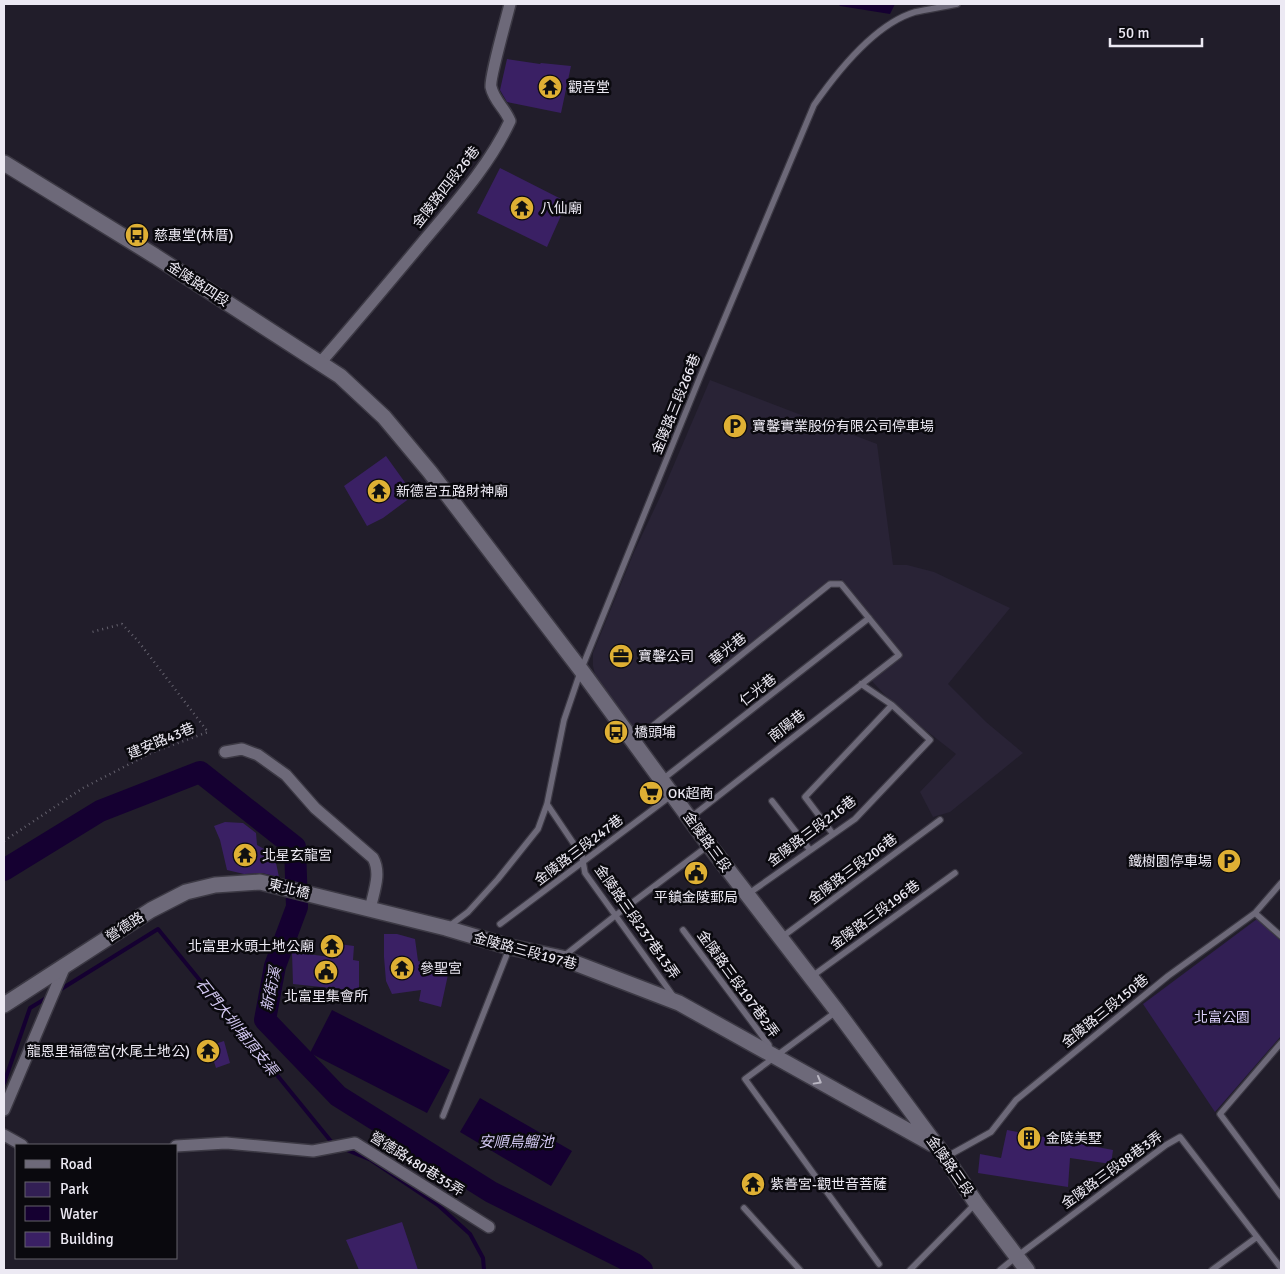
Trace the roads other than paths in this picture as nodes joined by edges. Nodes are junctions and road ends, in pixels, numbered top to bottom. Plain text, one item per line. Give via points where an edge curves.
1 (510, 4) edge
2 (957, 4) edge
3 (4, 163) edge
4 (320, 363) junction
5 (384, 416) joint
6 (869, 618) junction
7 (581, 670) junction
8 (860, 684) junction
9 (892, 705) junction
10 (633, 741) junction
11 (225, 752) dead end
12 (662, 780) junction
13 (672, 795) junction
14 (772, 801) dead end
15 (547, 804) junction
16 (690, 818) junction
17 (940, 820) dead end
18 (833, 834) junction
19 (709, 845) junction
20 (810, 850) junction
21 (583, 863) junction
22 (955, 873) dead end
23 (260, 882) joint
24 (1281, 883) edge
25 (746, 895) junction
26 (319, 896) joint
27 (370, 910) junction
28 (1255, 913) junction
29 (616, 915) junction
30 (500, 924) dead end
31 (446, 928) junction
32 (683, 930) dead end
33 (1281, 936) edge
34 (780, 938) junction
35 (510, 947) junction
36 (562, 958) junction
37 (64, 966) junction
38 (810, 978) junction
39 (678, 1003) junction
40 (4, 1005) edge
41 (837, 1011) junction
42 (1281, 1044) edge
43 (773, 1056) junction
44 (4, 1110) edge
45 (443, 1116) dead end
46 (4, 1135) edge
47 (20, 1144) edge
48 (178, 1146) edge
49 (941, 1152) junction
50 (1281, 1196) edge
51 (976, 1203) junction
52 (744, 1208) dead end
53 (489, 1227) dead end
54 (1257, 1237) junction
55 (1016, 1256) junction
56 (879, 1264) dead end
57 (1281, 1268) edge
58 (800, 1270) edge
59 (910, 1270) edge
60 (1000, 1270) edge
61 (1027, 1270) edge
62 (1212, 1270) edge

1 - 4 street, 金陵路四段26巷 via 490,85 510,121 503,136 454,204
2 - 7 lane, 金陵路三段266巷 via 914,13 882,29 835,76 814,105
3 - 4 main road, 金陵路四段
4 - 5 main road, 金陵路四段 via 340,376
5 - 7 main road, 金陵路三段
6 - 8 lane, 南陽巷 via 899,655
6 - 10 lane, 華光巷 via 841,584 830,584
6 - 12 lane, 仁光巷
7 - 10 main road, 金陵路三段
7 - 15 lane, 金陵路三段266巷 via 564,720
8 - 9 lane
8 - 16 lane, 南陽巷
9 - 18 lane via 805,797
9 - 18 lane, 金陵路三段216巷 via 930,740 855,819
10 - 12 main road, 金陵路三段
11 - 27 street via 242,749 258,755 286,775 315,808 373,858 378,872
12 - 13 main road, 金陵路三段
13 - 16 main road, 金陵路三段
13 - 21 lane, 金陵路三段247巷
14 - 20 lane
15 - 21 lane, 金陵路三段237巷13弄 via 582,856
15 - 31 lane, 金陵路三段266巷 via 538,829 504,872 468,912
16 - 19 main road, 金陵路三段
17 - 34 lane, 金陵路三段206巷
18 - 20 lane, 金陵路三段216巷
19 - 25 main road, 金陵路三段
19 - 29 lane
20 - 25 lane, 金陵路三段216巷
21 - 29 lane, 金陵路三段237巷13弄 via 585,873
21 - 30 lane, 金陵路三段247巷
22 - 38 lane, 金陵路三段196巷
23 - 26 main road, 東北橋
23 - 37 main road, 營德路 via 215,885 186,892 151,910
24 - 28 lane, 金陵路三段150巷
25 - 34 main road, 金陵路三段
26 - 27 main road, 金陵路三段197巷
27 - 31 main road, 金陵路三段197巷
28 - 33 lane
28 - 49 lane, 金陵路三段150巷 via 1168,976 1016,1100 992,1132
29 - 36 lane
29 - 39 lane, 金陵路三段237巷13弄
31 - 35 main road, 金陵路三段197巷
32 - 43 lane, 金陵路三段197巷2弄 via 769,1045
34 - 38 main road, 金陵路三段
35 - 36 main road, 金陵路三段197巷
35 - 45 lane
36 - 39 main road, 金陵路三段197巷
37 - 40 main road, 營德路
37 - 44 street
38 - 41 main road, 金陵路三段
39 - 43 main road, 金陵路三段197巷
41 - 43 lane
41 - 49 main road, 金陵路三段
42 - 50 lane via 1220,1114
43 -> 49 main road, 金陵路三段197巷
43 - 56 lane via 745,1079
46 - 47 street
48 - 53 street, 營德路480巷35弄 via 226,1143 313,1151 355,1143
49 - 51 main road, 金陵路三段
51 - 55 main road, 金陵路三段
51 - 59 lane
52 - 58 lane
54 - 55 lane, 金陵路三段88巷3弄 via 1180,1137
54 - 57 lane, 金陵路三段88巷3弄
54 - 62 lane
55 - 60 lane, 金陵路三段88巷3弄
55 - 61 main road, 金陵路三段

